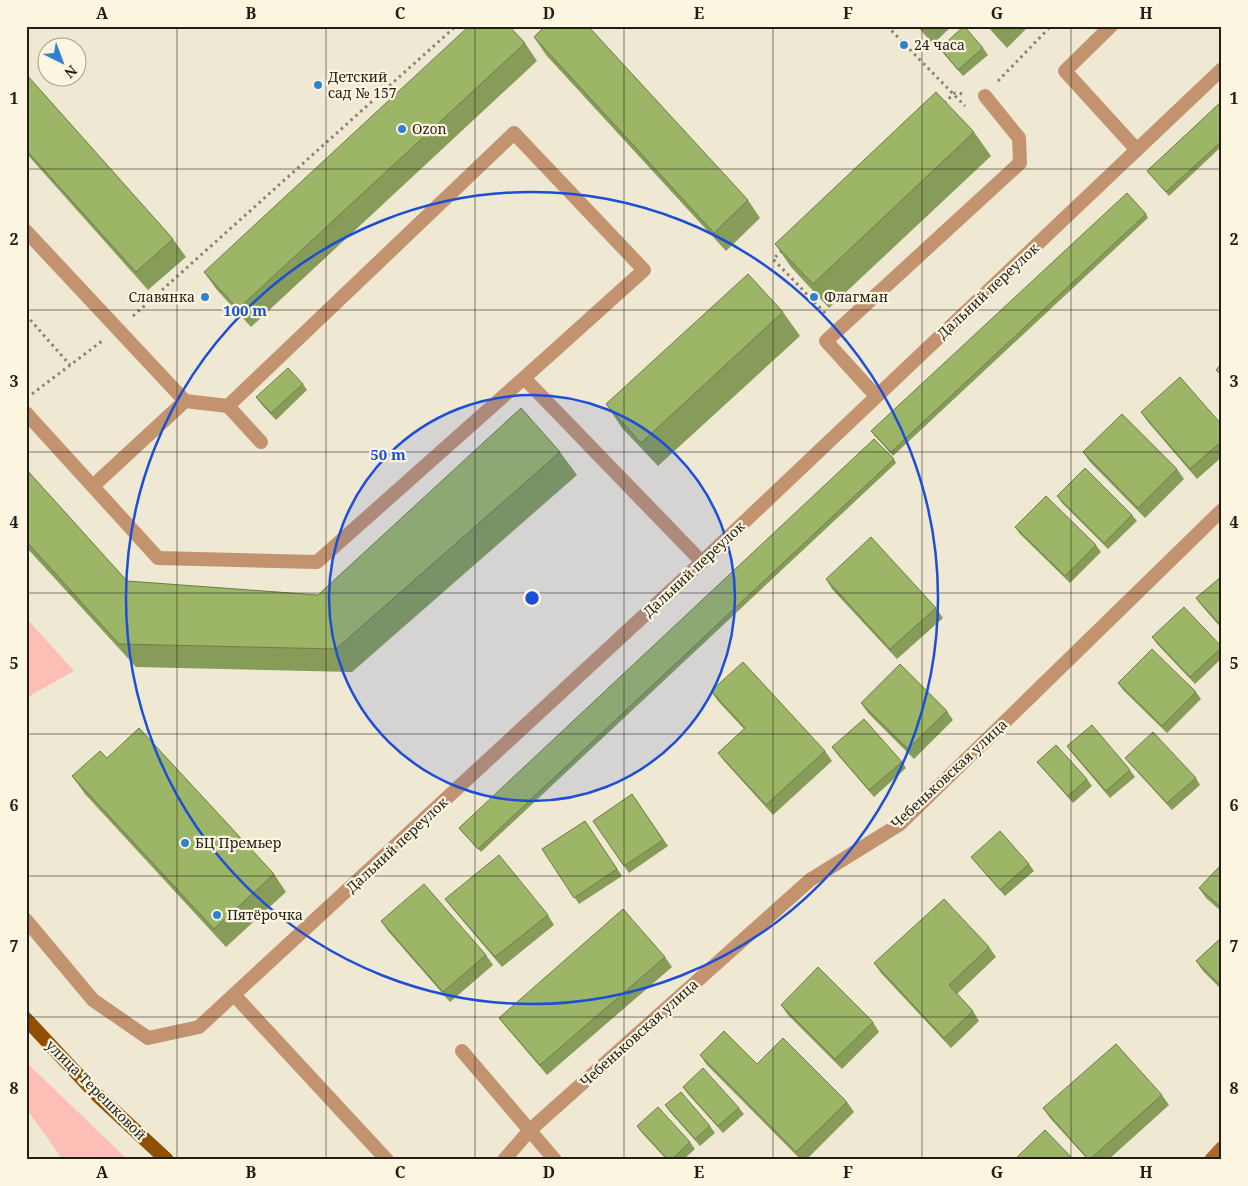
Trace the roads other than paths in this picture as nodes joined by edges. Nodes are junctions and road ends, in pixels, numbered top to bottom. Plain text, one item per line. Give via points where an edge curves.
1 (1111, 26) edge
2 (1222, 70) edge
3 (985, 96) road end
4 (1137, 150) junction
5 (26, 231) edge
6 (524, 378) junction
7 (876, 396) junction
8 (185, 401) junction
9 (228, 406) junction
10 (26, 413) edge
11 (261, 442) dead end
12 (93, 486) junction
13 (1222, 510) edge
14 (702, 562) junction
15 (26, 920) edge
16 (235, 996) junction
17 (26, 1019) edge
18 (462, 1051) dead end
19 (530, 1131) junction
20 (1222, 1148) edge
21 (167, 1160) edge
22 (387, 1160) edge
23 (504, 1160) edge
24 (555, 1160) edge
25 (1211, 1160) edge

1 - 4 street via 1065,71
2 - 4 street, Дальний переулок
3 - 7 street via 1019,138 1020,163 826,341
4 - 7 street, Дальний переулок
5 - 8 street
6 - 9 street via 644,270 514,133
6 - 12 street via 317,562 158,558
6 - 14 street
7 - 14 street, Дальний переулок
8 - 9 street
8 - 12 street
9 - 11 street
10 - 12 street
13 - 19 street, Чебеньковская улица via 900,824 810,880
14 - 16 street, Дальний переулок
15 - 16 street, Дальний переулок via 93,1000 148,1038 200,1027
16 - 22 street
17 - 21 main road, улица Терешковой via 98,1095
18 - 19 street
19 - 23 street, Чебеньковская улица
19 - 24 street
20 - 25 main road

